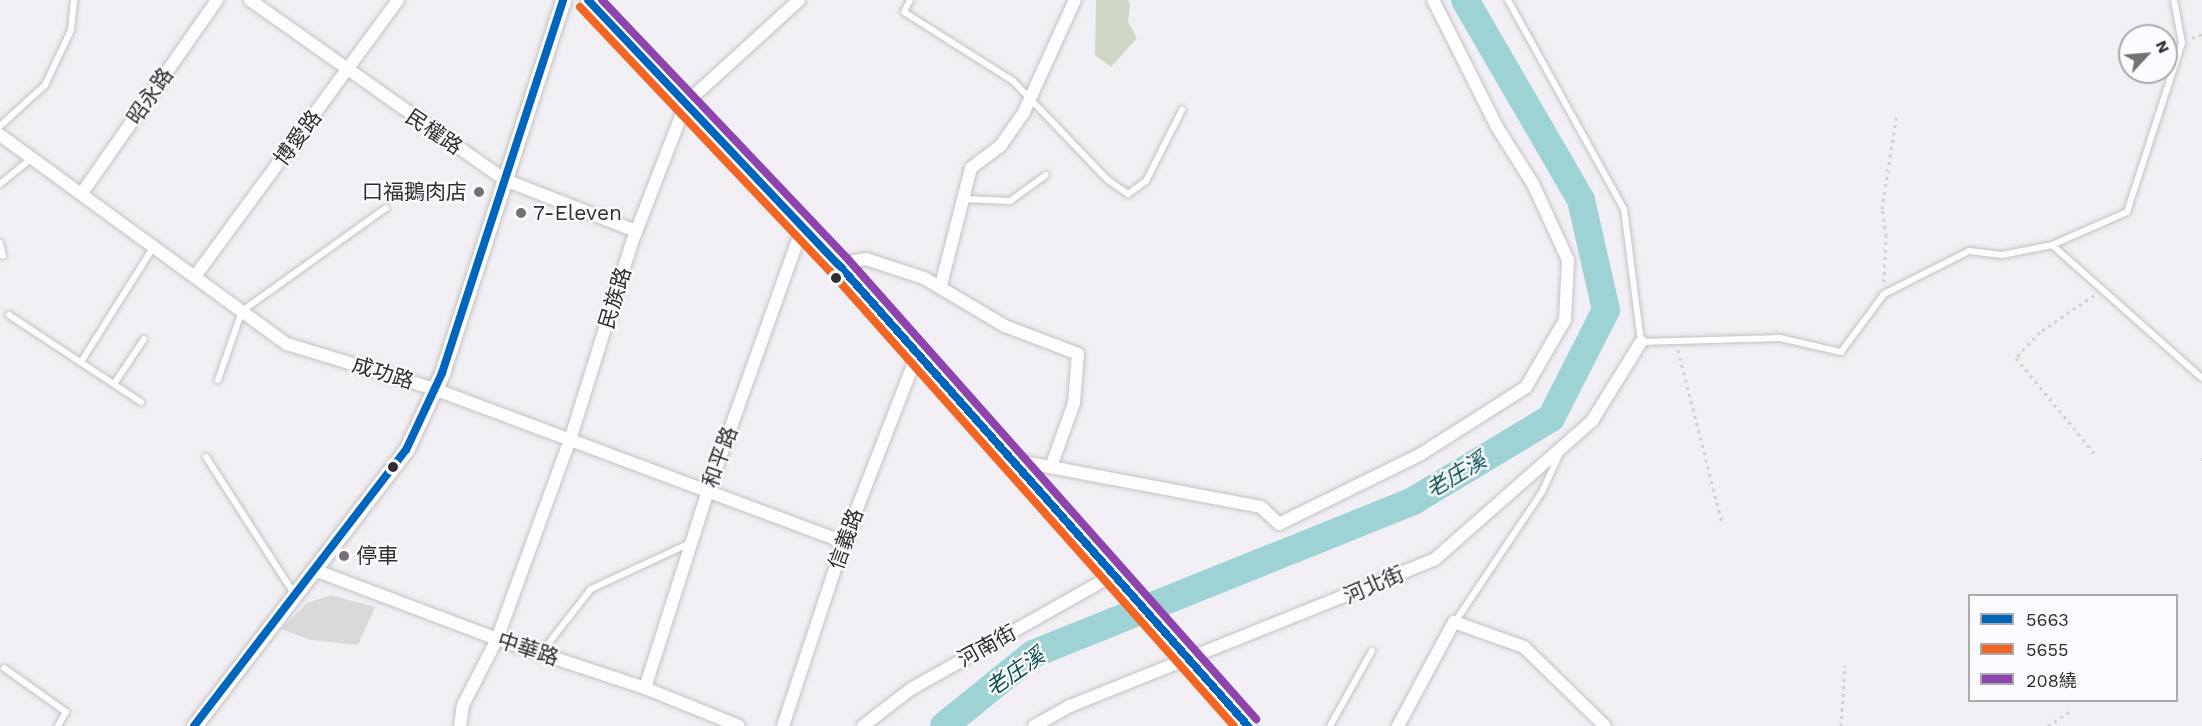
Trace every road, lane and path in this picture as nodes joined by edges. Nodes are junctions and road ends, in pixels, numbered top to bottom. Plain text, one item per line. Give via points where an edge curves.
1 (74, 0) edge
2 (217, 0) edge
3 (250, 0) edge
4 (398, 0) edge
5 (562, 0) edge
6 (588, 0) edge
7 (799, 0) edge
8 (910, 0) edge
9 (1075, 0) edge
10 (1433, 0) edge
11 (1508, 0) edge
12 (2174, 0) edge
13 (347, 72) junction
14 (1031, 100) junction
15 (686, 103) junction
16 (1182, 110) dead end
17 (1897, 112) dead end
18 (0, 126) edge
19 (0, 135) edge
20 (33, 157) junction
21 (1046, 174) dead end
22 (505, 180) junction
23 (0, 184) edge
24 (82, 193) junction
25 (963, 199) junction
26 (386, 208) dead end
27 (802, 229) junction
28 (636, 231) junction
29 (0, 243) edge
30 (154, 245) junction
31 (2052, 245) junction
32 (3, 256) dead end
33 (838, 264) junction
34 (196, 275) junction
35 (941, 285) junction
36 (2103, 289) junction
37 (1884, 294) junction
38 (243, 311) junction
39 (9, 315) dead end
40 (144, 339) dead end
41 (1675, 340) junction
42 (1641, 342) junction
43 (917, 355) junction
44 (81, 362) junction
45 (2202, 378) edge
46 (218, 380) dead end
47 (114, 384) junction
48 (434, 389) junction
49 (141, 402) dead end
50 (570, 440) junction
51 (1562, 450) junction
52 (2094, 453) dead end
53 (206, 457) dead end
54 (1013, 460) junction
55 (1051, 468) junction
56 (708, 491) junction
57 (1722, 522) dead end
58 (692, 542) junction
59 (844, 542) junction
60 (317, 571) junction
61 (1122, 578) junction
62 (296, 597) junction
63 (1454, 622) junction
64 (497, 639) junction
65 (1372, 651) dead end
66 (540, 654) junction
67 (1191, 661) junction
68 (1845, 666) dead end
69 (4, 668) dead end
70 (645, 688) junction
71 (2072, 710) dead end
72 (58, 726) edge
73 (194, 726) edge
74 (460, 726) edge
75 (739, 726) edge
76 (783, 726) edge
77 (863, 726) edge
78 (1034, 726) edge
79 (1248, 726) edge
80 (1330, 726) edge
81 (1398, 726) edge
82 (1605, 726) edge
83 (1841, 726) edge
84 (2048, 726) edge

1 - 18 lane via 71,30 45,85
2 - 24 street, 昭永路
3 - 13 street, 民權路
4 - 13 street, 博愛路
5 - 22 street
6 - 15 street
7 - 15 street, 民族路
8 - 14 lane via 904,12 1013,81
9 - 14 street
10 - 55 street via 1497,127 1533,184 1568,260 1565,320 1526,387 1421,454 1279,524 1261,507
11 - 42 lane via 1624,209
12 - 31 lane via 2182,43 2127,212
13 - 22 street, 民權路
13 - 34 street, 博愛路
14 - 16 lane via 1108,180 1128,194 1146,181
14 - 25 street via 1001,146 971,168
15 - 27 street
15 - 28 street, 民族路
17 - 37 path via 1882,208 1886,236
19 - 20 street, 成功路
20 - 23 lane
20 - 24 street, 成功路
21 - 25 lane via 1010,201
22 - 28 street, 民權路
22 - 48 street
24 - 30 street, 成功路
25 - 35 street
26 - 38 lane
27 - 33 street
27 - 56 street, 和平路
28 - 50 street, 民族路
29 - 32 lane
30 - 34 street, 成功路
30 - 44 lane
31 - 36 lane
31 - 37 lane via 2002,255 1969,250
33 - 35 street via 866,259
33 - 43 street
34 - 38 street, 成功路
35 - 55 street via 1005,326 1078,354 1074,403
36 - 45 lane
36 - 52 path via 2040,332 2016,358
37 - 41 lane via 1841,352 1780,338
38 - 46 lane
38 - 48 street, 成功路 via 286,344
39 - 44 lane
40 - 47 lane
41 - 42 lane
41 - 57 path
42 - 51 street, 河北街 via 1592,421
43 - 54 street
43 - 59 street, 信義路
44 - 47 lane
47 - 49 lane
48 - 50 street, 成功路
48 - 60 street via 406,450
50 - 56 street, 成功路
50 - 64 street, 民族路
51 - 63 lane via 1542,492
51 - 67 street, 河北街 via 1435,559
53 - 62 lane
54 - 55 street
54 - 61 street
56 - 58 street, 和平路
56 - 59 street, 成功路
58 - 66 lane via 591,589
58 - 70 street, 和平路
59 - 76 street, 信義路
60 - 62 street
60 - 64 street, 中華路
61 - 67 street
61 - 77 street, 河南街 via 911,689
62 - 73 street
63 - 81 street
63 - 82 street via 1524,647
64 - 66 street, 中華路
64 - 74 street, 民族路 via 463,705
65 - 80 lane
66 - 70 street, 中華路
67 - 78 street, 河北街 via 1070,706
67 - 79 street
68 - 83 path
69 - 72 lane via 66,712
70 - 75 street, 中華路
71 - 84 path

